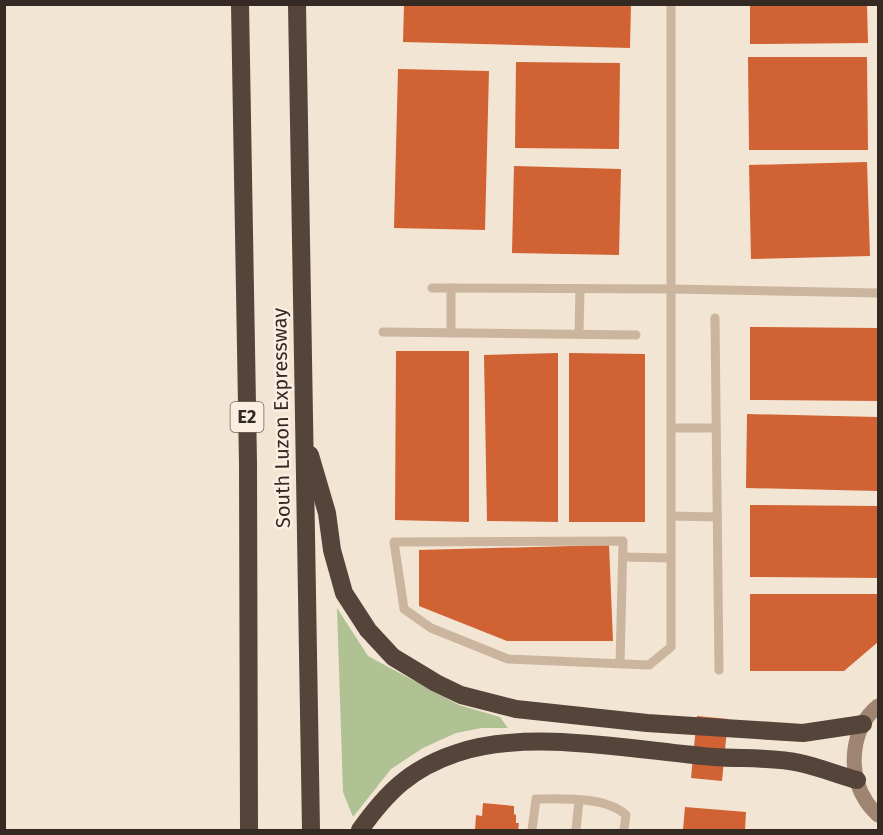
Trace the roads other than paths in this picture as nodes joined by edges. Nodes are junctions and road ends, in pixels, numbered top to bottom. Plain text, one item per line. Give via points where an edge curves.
1 (240, 4) edge
2 (297, 4) edge
3 (671, 4) edge
4 (432, 288) dead end
5 (451, 288) junction
6 (579, 289) junction
7 (672, 289) junction
8 (879, 293) edge
9 (715, 318) dead end
10 (383, 332) dead end
11 (451, 333) junction
12 (579, 334) junction
13 (636, 335) dead end
14 (671, 428) junction
15 (716, 428) junction
16 (304, 434) junction
17 (671, 516) junction
18 (717, 517) junction
19 (623, 557) junction
20 (671, 558) junction
21 (620, 664) junction
22 (718, 670) dead end
23 (879, 706) edge
24 (863, 724) junction
25 (857, 780) junction
26 (579, 800) junction
27 (879, 815) edge
28 (249, 831) edge
29 (311, 831) edge
30 (360, 831) edge
31 (532, 831) edge
32 (576, 831) edge
33 (624, 831) edge

1 - 28 highway, South Luzon Expressway / E2
2 - 16 highway, South Luzon Expressway
3 - 7 lane
4 - 5 lane
5 - 6 lane
5 - 11 lane
6 - 7 lane
6 - 12 lane
7 - 8 lane
7 - 14 lane
9 - 15 lane
10 - 11 lane
11 - 12 lane
12 - 13 lane
14 - 15 lane
14 - 17 lane
15 - 18 lane
16 - 24 highway via 345,593 368,630 393,657 427,679 461,695 516,709 647,723 803,733
16 - 29 highway, South Luzon Expressway
17 - 18 lane
17 - 20 lane
18 - 22 lane
19 - 20 lane
19 - 21 lane
19 - 21 lane via 623,541 393,542 404,609 431,628 508,659
20 - 21 lane via 671,647 649,665
23 - 24 main road
24 - 25 main road via 856,742
25 - 27 main road via 866,801
25 - 30 highway via 799,762 574,743 483,746 458,752 414,772 395,786
26 - 31 lane via 536,799
26 - 32 lane
26 - 33 lane via 617,807 626,815

